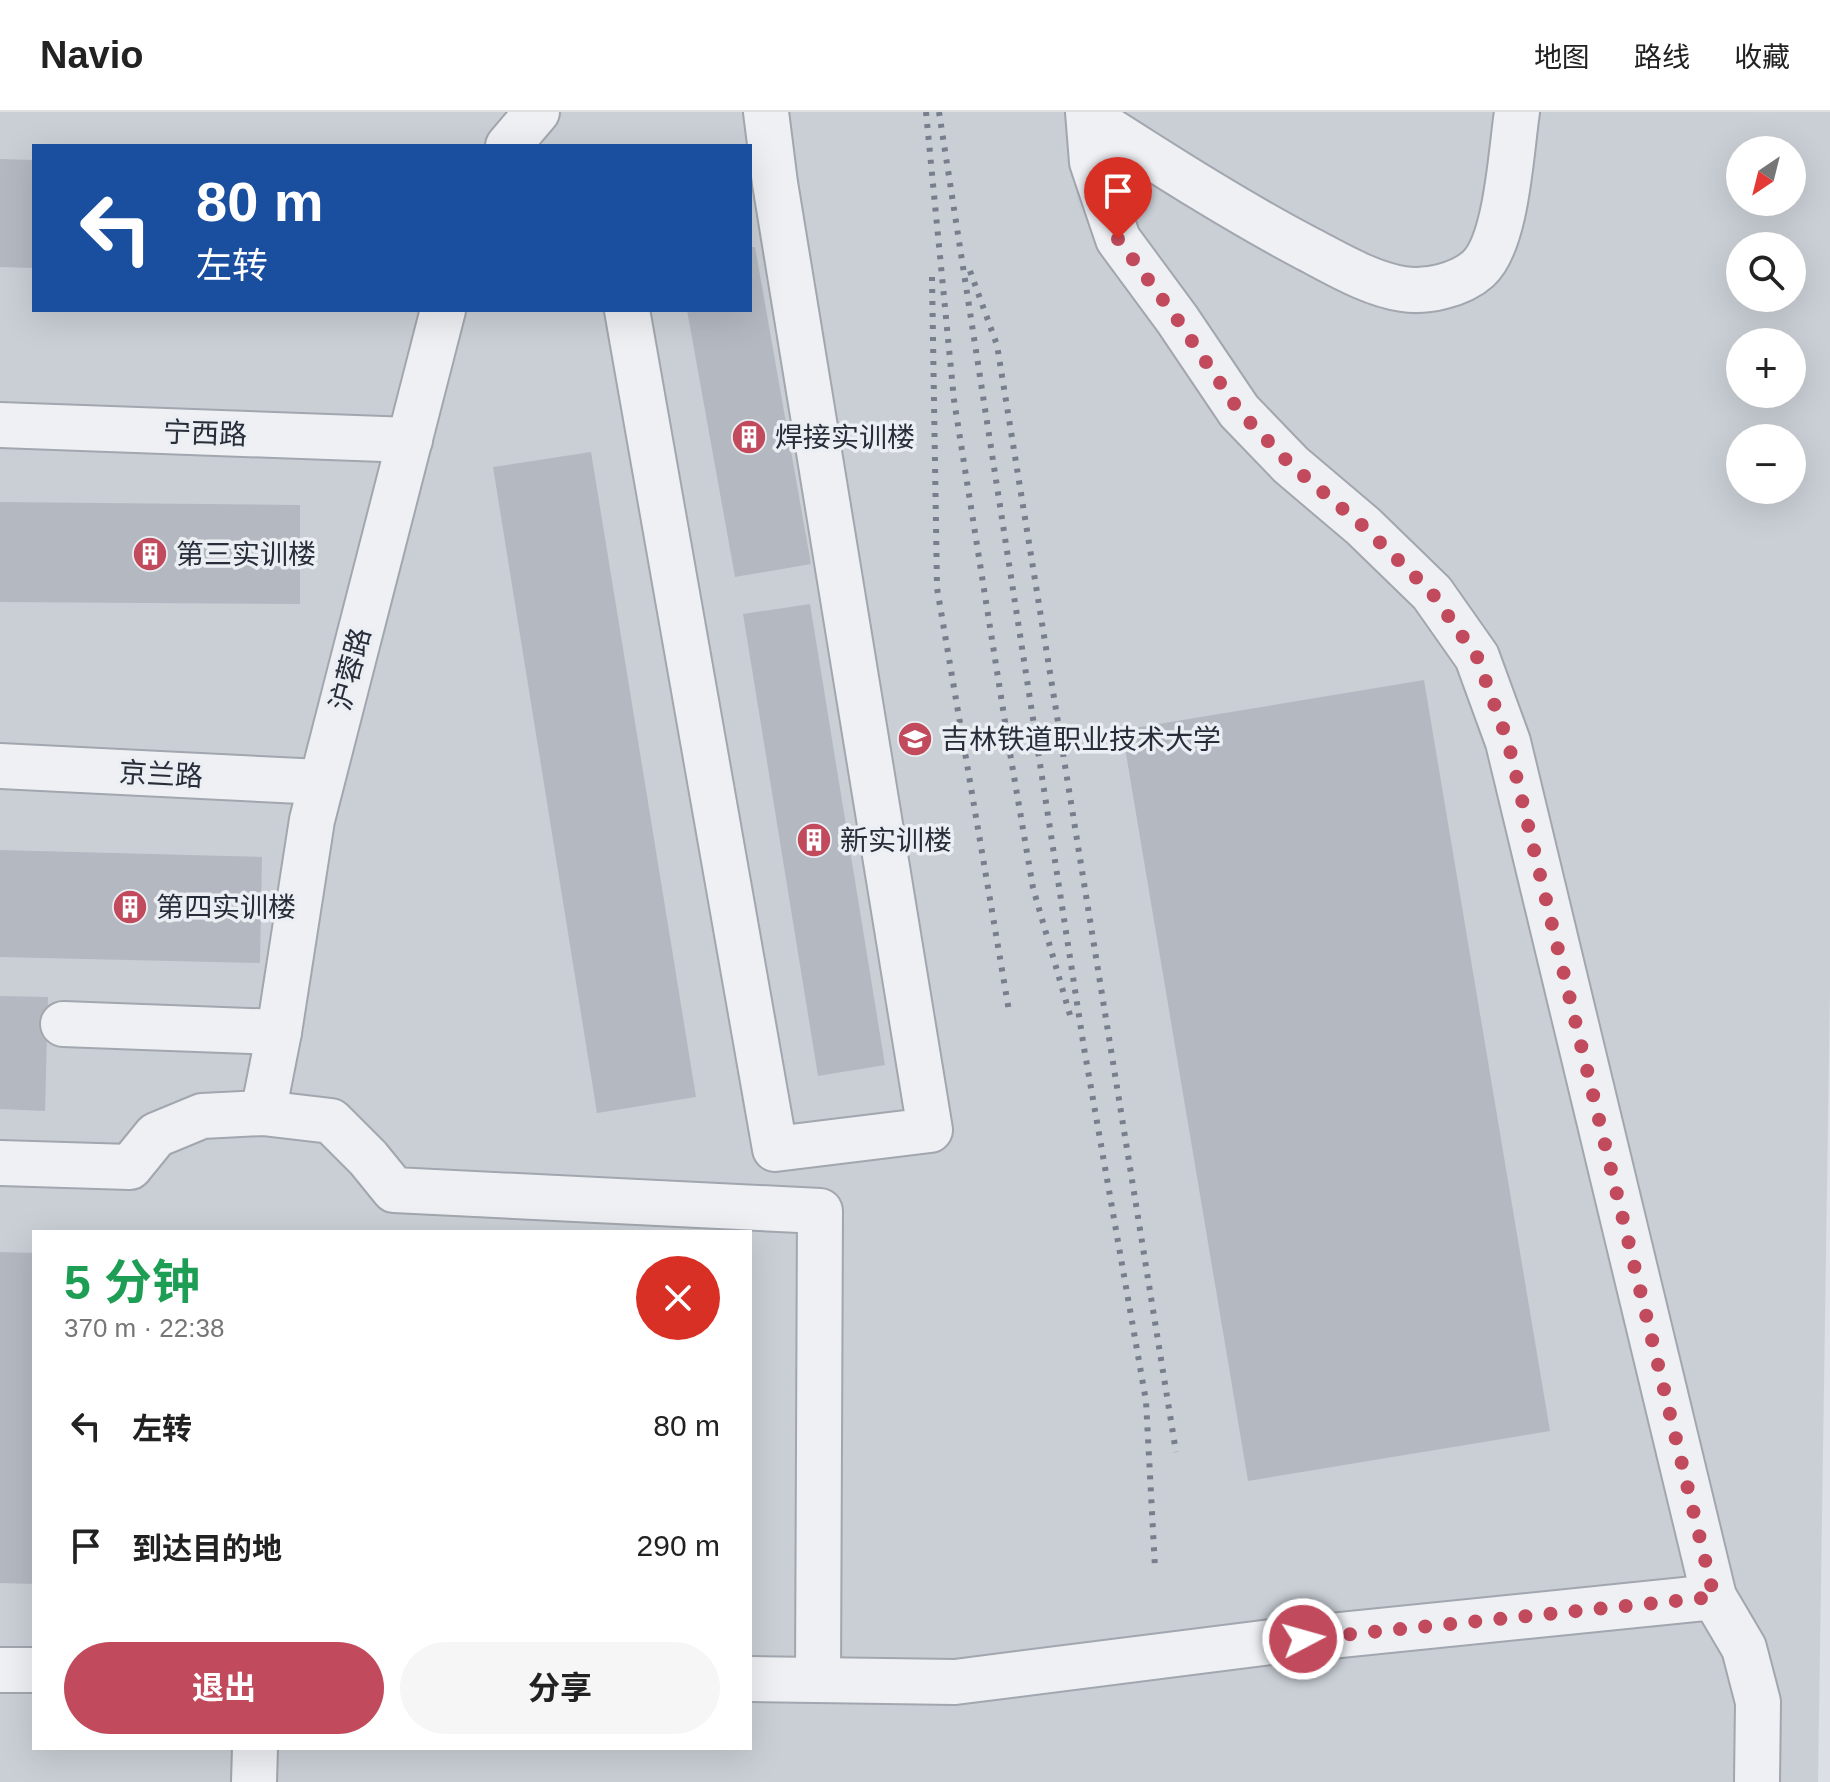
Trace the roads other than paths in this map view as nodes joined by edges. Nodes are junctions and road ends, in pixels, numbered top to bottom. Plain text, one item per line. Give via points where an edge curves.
1 (537, 112) edge
2 (766, 112) edge
3 (1517, 112) edge
4 (1088, 115) edge
5 (510, 144) edge
6 (769, 208) edge
7 (442, 312) edge
8 (627, 312) edge
9 (0, 425) edge
10 (410, 440) junction
11 (0, 766) edge
12 (321, 782) junction
13 (63, 1024) dead end
14 (279, 1032) junction
15 (263, 1113) junction
16 (0, 1163) edge
17 (1714, 1597) junction
18 (0, 1670) edge
19 (32, 1670) edge
20 (752, 1679) edge
21 (818, 1680) junction
22 (255, 1750) edge
23 (254, 1782) edge
24 (1757, 1782) edge

1 - 5 lane
2 - 6 lane
3 - 4 lane via 1496,243 1477,269 1430,289 1402,289 1350,271 1248,218
4 - 17 lane via 1092,162 1118,239 1239,411 1432,593 1477,657 1508,742
6 - 8 lane via 930,1130 775,1149
7 - 10 lane, 沪蓉路
9 - 10 lane, 宁西路
10 - 12 lane, 沪蓉路
11 - 12 lane, 京兰路
12 - 14 lane, 沪蓉路
13 - 14 lane
14 - 15 lane, 沪蓉路
15 - 16 lane via 202,1116 156,1135 130,1167
15 - 21 lane via 331,1121 394,1190 820,1211
17 - 21 lane via 1271,1642 955,1682
17 - 24 lane via 1744,1648 1758,1702
18 - 19 lane
20 - 21 lane
22 - 23 lane

